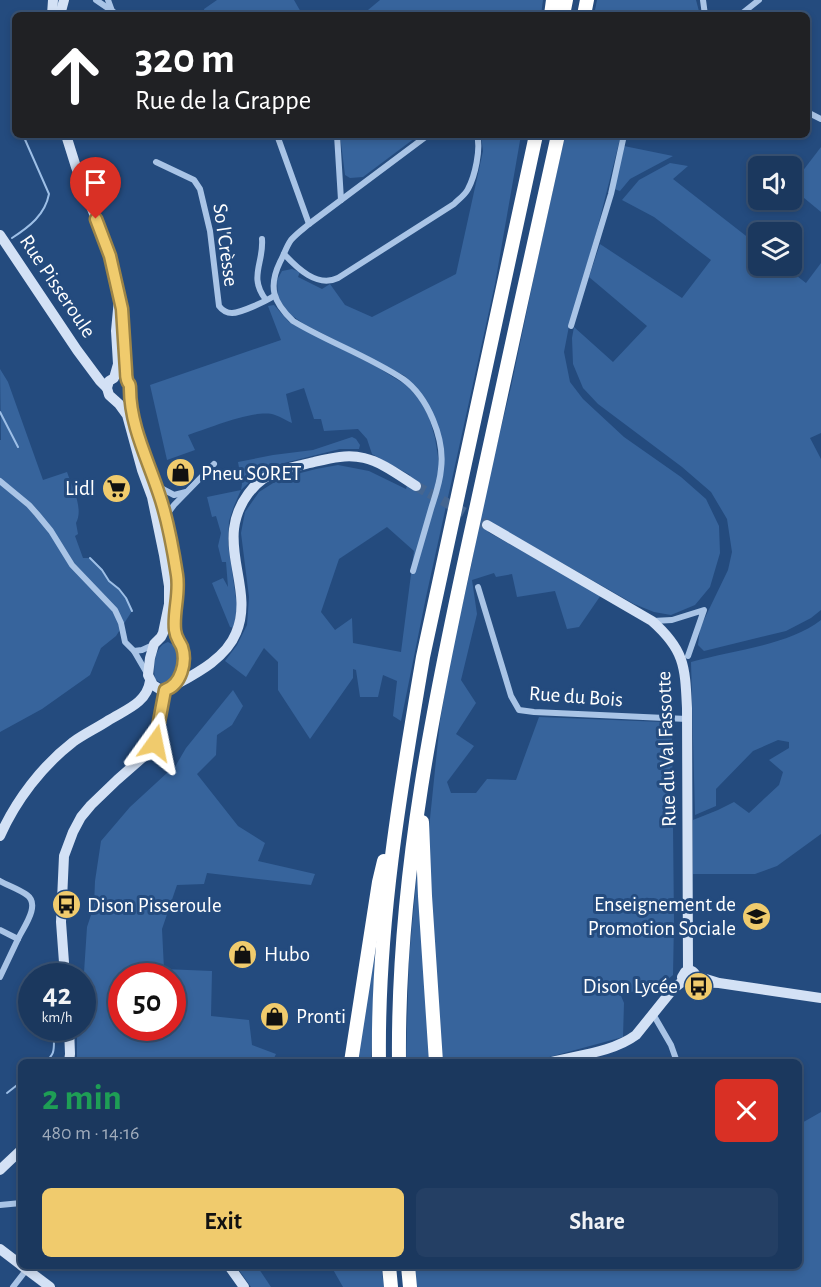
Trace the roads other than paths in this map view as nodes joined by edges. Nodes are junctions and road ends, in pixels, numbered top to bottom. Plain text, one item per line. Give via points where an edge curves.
1 (96, 0) edge
2 (759, 0) edge
3 (114, 12) edge
4 (744, 12) edge
5 (67, 138) edge
6 (278, 138) edge
7 (337, 138) edge
8 (424, 138) edge
9 (478, 138) edge
10 (531, 138) edge
11 (535, 138) edge
12 (557, 138) edge
13 (623, 138) edge
14 (156, 162) dead end
15 (525, 181) junction
16 (341, 200) junction
17 (309, 224) junction
18 (0, 235) edge
19 (262, 238) dead end
20 (284, 254) junction
21 (274, 296) junction
22 (119, 299) junction
23 (266, 300) junction
24 (571, 326) dead end
25 (114, 378) junction
26 (127, 380) junction
27 (107, 388) junction
28 (129, 393) junction
29 (114, 399) junction
30 (214, 464) dead end
31 (0, 481) edge
32 (156, 485) junction
33 (416, 486) tunnel mouth
34 (186, 492) junction
35 (165, 518) junction
36 (487, 525) tunnel mouth
37 (412, 571) dead end
38 (478, 587) dead end
39 (652, 621) junction
40 (177, 639) junction
41 (158, 640) junction
42 (134, 651) junction
43 (183, 655) junction
44 (688, 656) dead end
45 (210, 663) junction
46 (149, 678) junction
47 (170, 688) junction
48 (687, 719) junction
49 (423, 775) junction
50 (399, 795) junction
51 (0, 836) edge
52 (0, 881) edge
53 (0, 930) edge
54 (18, 939) junction
55 (64, 963) edge
56 (693, 976) junction
57 (0, 977) edge
58 (821, 998) edge
59 (653, 1014) junction
60 (70, 1041) edge
61 (69, 1059) edge
62 (351, 1059) edge
63 (379, 1059) edge
64 (399, 1059) edge
65 (436, 1059) edge
66 (563, 1059) edge
67 (676, 1059) edge
68 (18, 1153) edge
69 (0, 1170) edge
70 (18, 1203) edge
71 (0, 1205) edge
72 (0, 1249) edge
73 (18, 1263) edge
74 (22, 1269) edge
75 (26, 1269) edge
76 (231, 1269) edge
77 (389, 1269) edge
78 (408, 1269) edge
79 (13, 1287) edge
80 (50, 1287) edge
81 (244, 1287) edge
82 (391, 1287) edge
83 (410, 1287) edge

1 - 3 street
2 - 4 street
5 - 22 main road via 106,245
6 - 17 street
7 - 16 street
8 - 16 street
9 - 20 street via 471,181 462,197 338,278 317,279
10 - 15 highway
11 - 15 highway
12 - 49 highway via 452,617
13 - 24 street
14 - 23 street, So l'Crèsse via 194,180 200,189 210,231 219,306 231,313
15 - 50 highway via 423,657
16 - 17 street
17 - 20 street via 292,239
18 - 27 main road, Rue Pisseroule
19 - 23 street, So l'Crèsse via 257,276 258,288
20 - 21 street via 275,273
21 - 23 street, So l'Crèsse
21 - 37 street via 293,321 405,381 427,407 440,443 442,468
22 - 25 main road via 118,364
22 - 26 main road
25 - 26 main road
25 - 27 main road
26 - 28 main road
27 - 29 main road
28 - 29 main road
28 - 32 main road
29 - 41 main road via 127,415 152,497 166,566 169,604 165,629
30 - 34 street
31 - 42 street via 29,505 72,565 115,610 125,642
32 - 34 street via 174,495
32 - 35 main road
33 - 45 main road via 372,460 351,456 277,471 251,489 240,507 234,531 240,620 233,640
34 - 35 street
35 - 40 main road via 178,578
36 - 39 main road, Rue du Val Fassotte
38 - 48 street, Rue du Bois via 511,696 519,710
39 - 44 street via 672,620 704,609
39 - 48 main road, Rue du Val Fassotte via 682,657
40 - 41 main road via 169,636
40 - 43 main road
41 - 42 street
41 - 46 main road via 150,658
42 - 46 street
43 - 45 main road via 193,664
43 - 47 main road via 181,674
45 - 47 main road
46 - 47 main road via 156,688
46 - 51 main road via 142,701 75,740 56,756 11,813
47 - 55 main road via 150,752 91,805 73,832 64,856
48 - 56 main road, Rue du Val Fassotte
49 - 64 highway via 406,899
49 - 65 highway via 425,896
50 - 62 highway via 379,882
50 - 63 highway via 387,894
52 - 54 street via 28,896 33,905
53 - 54 street
54 - 57 street
56 - 58 main road
56 - 59 main road via 682,975 683,981
59 - 66 main road via 636,1035 621,1044
59 - 67 street
60 - 61 main road
68 - 69 main road
70 - 71 street
72 - 73 main road
74 - 79 street
75 - 80 main road
76 - 81 main road
77 - 82 highway
78 - 83 highway

